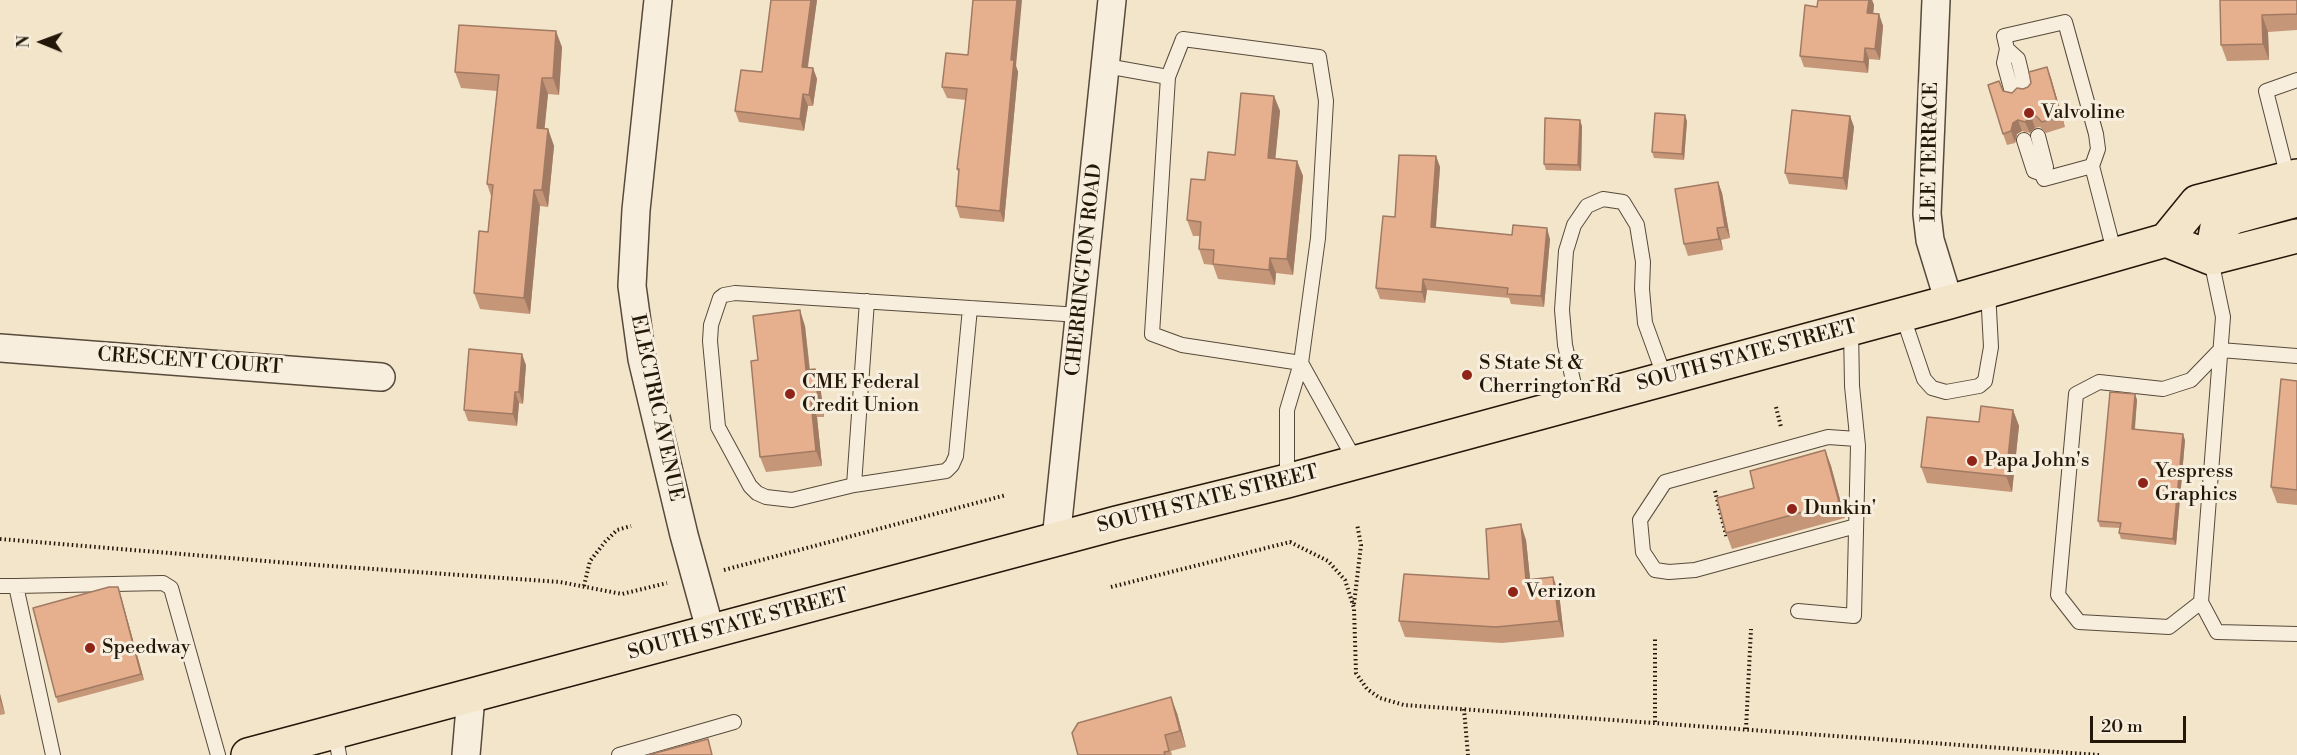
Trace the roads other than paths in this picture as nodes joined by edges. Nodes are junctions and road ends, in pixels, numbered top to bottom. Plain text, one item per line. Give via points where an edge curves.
1 (658, 0) edge
2 (1113, 0) edge
3 (1936, 0) edge
4 (1106, 66) junction
5 (1168, 77) junction
6 (2297, 80) edge
7 (2020, 94) edge
8 (2031, 138) dead end
9 (2092, 166) junction
10 (2294, 185) edge
11 (2197, 202) junction
12 (2297, 236) edge
13 (2166, 240) junction
14 (2115, 255) junction
15 (2211, 258) junction
16 (1988, 291) junction
17 (867, 301) junction
18 (1949, 302) junction
19 (970, 308) junction
20 (1902, 314) junction
21 (1080, 315) junction
22 (1851, 328) junction
23 (0, 348) edge
24 (2220, 350) junction
25 (2297, 357) edge
26 (1301, 363) junction
27 (381, 377) dead end
28 (1665, 378) junction
29 (1578, 402) junction
30 (1857, 439) junction
31 (1356, 462) junction
32 (1287, 481) junction
33 (854, 485) junction
34 (1856, 526) junction
35 (1056, 540) junction
36 (0, 586) edge
37 (16, 586) junction
38 (2201, 602) junction
39 (1797, 610) dead end
40 (711, 633) junction
41 (2297, 634) edge
42 (471, 696) junction
43 (734, 722) dead end
44 (337, 743) edge
45 (53, 755) edge
46 (218, 755) edge
47 (248, 755) edge
48 (466, 755) edge
49 (619, 755) edge

1 - 40 street, ELECTRIC AVENUE via 632,286 642,359
2 - 4 street, CHERRINGTON ROAD
3 - 18 street, LEE TERRACE via 1927,214 1930,240
4 - 5 lane
4 - 21 street, CHERRINGTON ROAD
5 - 26 lane via 1152,334 1182,345
5 - 26 lane via 1184,39 1319,57 1326,101 1318,237
6 - 10 lane via 2266,92
7 - 9 lane via 2018,59 2007,49 2004,36 2065,22 2096,134 2098,149
8 - 9 lane via 2034,171 2044,178
9 - 14 lane
10 - 11 main road
10 - 15 main road via 2217,227
11 - 13 main road
11 - 15 lane
12 - 15 main road
13 - 14 main road, SOUTH STATE STREET
13 - 15 main road
14 - 16 main road, SOUTH STATE STREET
15 - 24 lane via 2223,317
16 - 18 main road, SOUTH STATE STREET
16 - 20 lane via 1991,347 1985,381 1979,386 1946,392 1932,388 1924,379
17 - 19 lane
17 - 33 lane
17 - 33 lane via 735,293 724,295 711,325 718,428 750,486 766,497 792,500
18 - 20 main road, SOUTH STATE STREET
19 - 21 lane
19 - 33 lane via 952,465 946,471
20 - 22 main road, SOUTH STATE STREET
21 - 35 street, CHERRINGTON ROAD
22 - 28 main road, SOUTH STATE STREET
22 - 30 lane
23 - 27 street, CRESCENT COURT
24 - 25 lane
24 - 38 lane
24 - 38 lane via 2191,380 2163,389 2098,382 2076,394 2058,595 2079,622 2169,627
26 - 31 lane
26 - 32 lane via 1287,410
28 - 29 main road, SOUTH STATE STREET
28 - 29 lane via 1646,323 1637,225 1623,202 1603,199 1587,206 1574,225 1566,251 1562,310 1565,345
29 - 31 main road, SOUTH STATE STREET
30 - 34 lane
30 - 34 lane via 1828,437 1665,482 1640,520 1642,552 1654,570 1669,572 1695,570
31 - 32 main road, SOUTH STATE STREET
32 - 35 main road, SOUTH STATE STREET
34 - 39 lane via 1854,616
35 - 40 main road, SOUTH STATE STREET
36 - 37 lane
37 - 45 lane
37 - 46 lane via 164,583 171,588
38 - 41 lane via 2217,632
40 - 42 main road, SOUTH STATE STREET
42 - 44 main road, SOUTH STATE STREET
42 - 48 street
43 - 49 lane
44 - 47 main road, SOUTH STATE STREET

